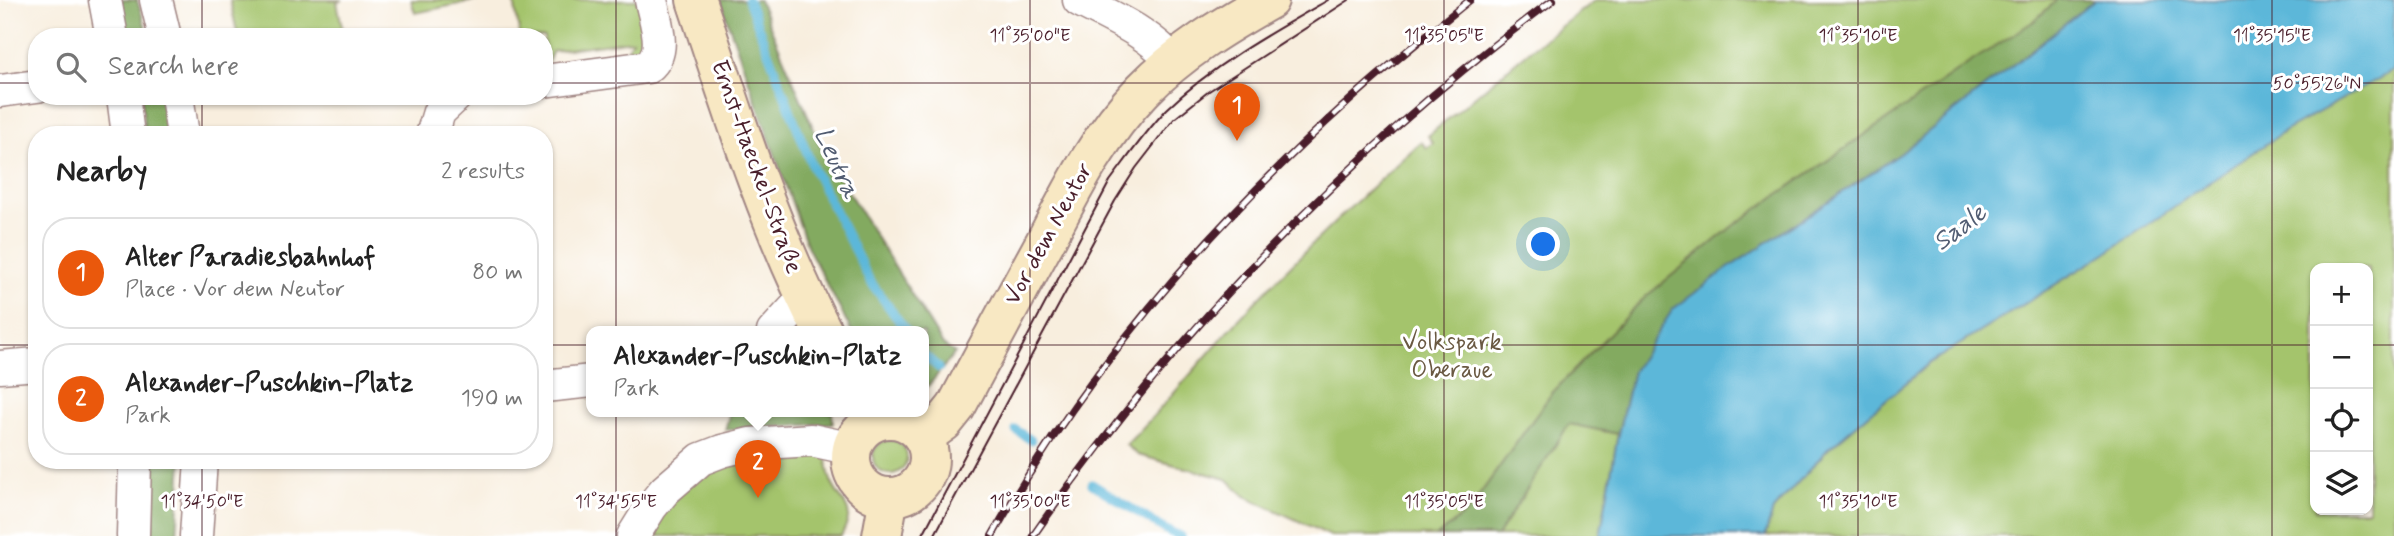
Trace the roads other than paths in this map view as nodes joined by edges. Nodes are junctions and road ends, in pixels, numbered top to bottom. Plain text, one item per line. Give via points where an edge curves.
1 (105, 0) edge
2 (156, 0) edge
3 (651, 0) edge
4 (696, 0) edge
5 (1079, 0) edge
6 (1269, 0) edge
7 (110, 28) edge
8 (163, 28) edge
9 (1184, 53) junction
10 (553, 80) edge
11 (28, 87) edge
12 (0, 91) edge
13 (124, 105) edge
14 (178, 105) edge
15 (446, 105) edge
16 (127, 126) edge
17 (182, 126) edge
18 (435, 126) edge
19 (805, 297) junction
20 (779, 326) edge
21 (820, 326) edge
22 (28, 365) edge
23 (0, 367) edge
24 (586, 382) edge
25 (553, 385) edge
26 (862, 429) edge
27 (923, 437) junction
28 (135, 469) edge
29 (200, 469) edge
30 (889, 497) junction
31 (133, 536) edge
32 (196, 536) edge
33 (633, 536) edge
34 (882, 536) edge

1 - 7 street
2 - 8 street
3 - 10 street via 659,52 648,67
4 - 19 main road, Ernst-Haeckel-Straße via 737,123
5 - 9 street via 1160,46
6 - 9 main road, Vor dem Neutor
9 - 27 main road, Vor dem Neutor via 1131,103 1102,140 956,407
11 - 12 street
13 - 16 street
14 - 17 street
15 - 18 street
19 - 20 street
19 - 21 main road, Ernst-Haeckel-Straße
22 - 23 street
24 - 25 street
26 - 27 main road via 887,419 898,420
26 - 30 main road via 853,469 871,492
26 - 33 street via 722,450 701,460 665,490
27 - 30 main road via 929,455 926,473 915,488
28 - 31 street
29 - 32 street
30 - 34 main road

